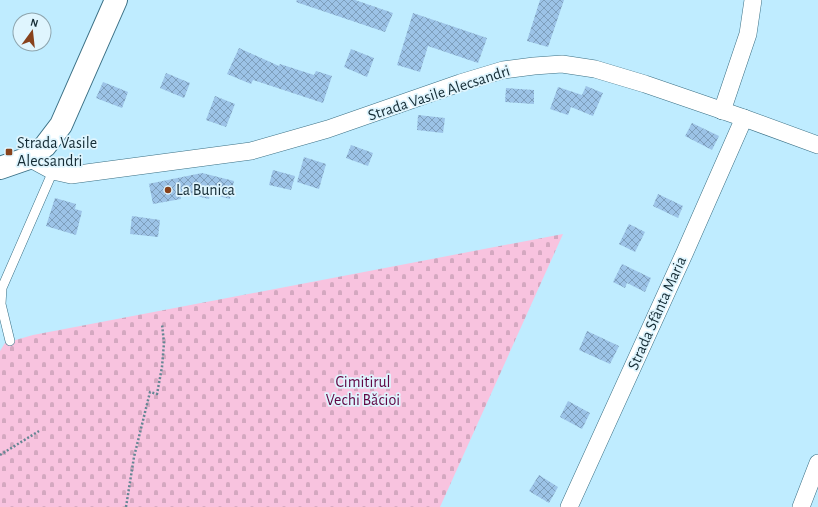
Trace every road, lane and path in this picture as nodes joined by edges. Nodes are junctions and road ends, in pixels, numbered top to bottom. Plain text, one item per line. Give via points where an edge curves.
1 (116, 0) edge
2 (753, 0) edge
3 (722, 111) junction
4 (744, 118) junction
5 (818, 145) edge
6 (29, 158) junction
7 (0, 168) edge
8 (53, 171) junction
9 (162, 324) dead end
10 (10, 341) dead end
11 (39, 431) dead end
12 (0, 455) edge
13 (818, 463) edge
14 (126, 507) edge
15 (568, 507) edge
16 (801, 507) edge

1 - 6 main road via 61,125 45,146
2 - 3 street via 748,34
3 - 4 street, Strada Vasile Alecsandri
3 - 8 street, Strada Vasile Alecsandri via 596,69 562,64 534,66 503,70 328,129 251,151 72,174
4 - 5 street, Strada Vasile Alecsandri
4 - 15 street, Strada Sfânta Maria
6 - 7 main road
6 - 8 street, Strada Vasile Alecsandri
8 - 10 lane via 2,288 1,304
9 - 14 path via 164,343 157,394 150,392 134,458
11 - 12 path
13 - 16 street

